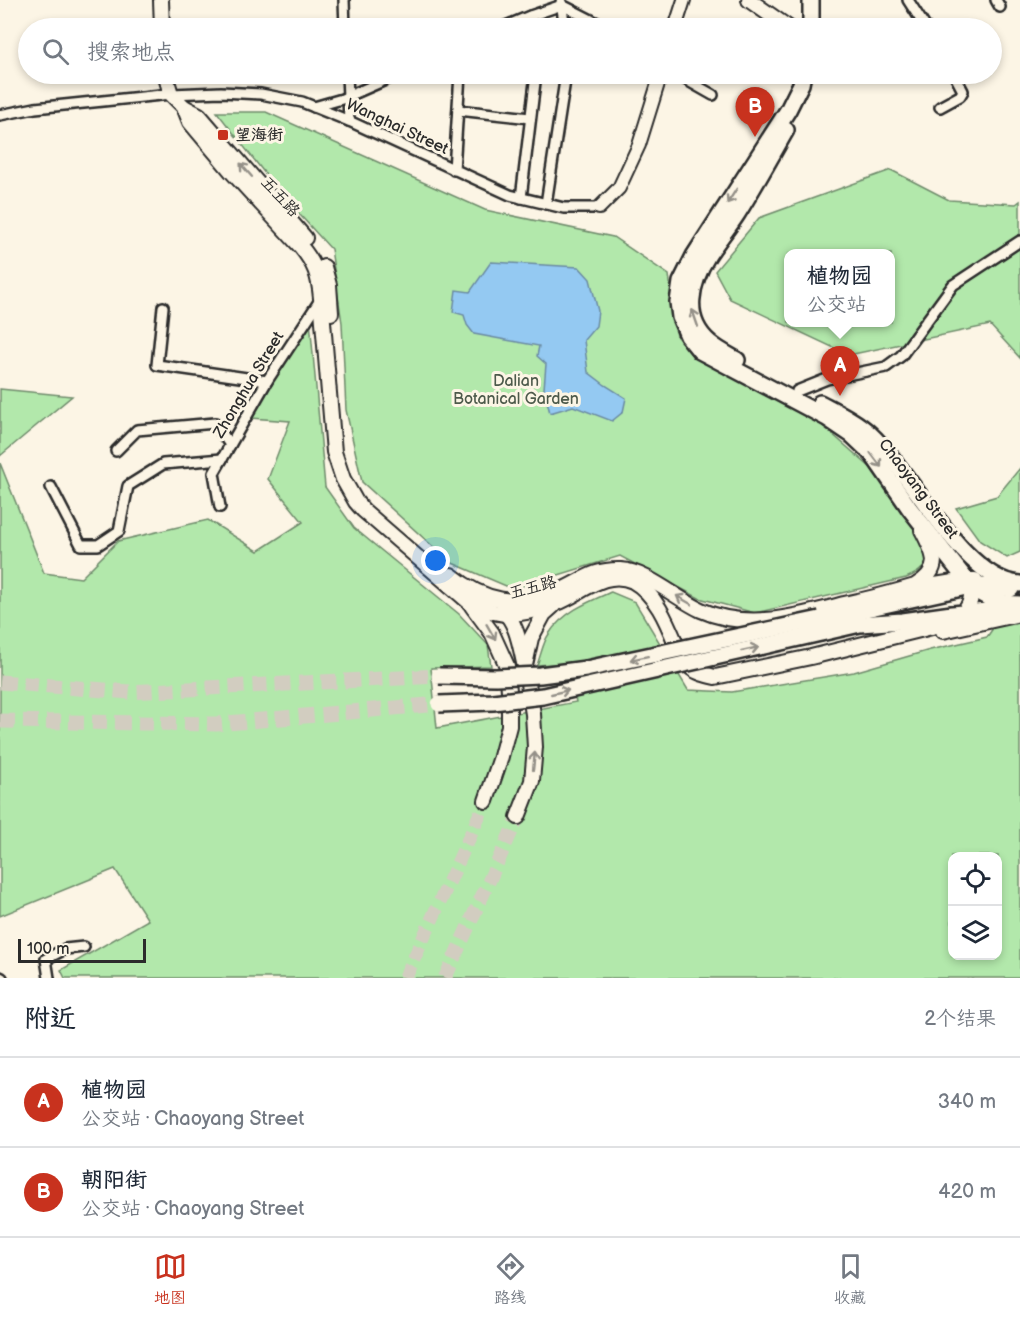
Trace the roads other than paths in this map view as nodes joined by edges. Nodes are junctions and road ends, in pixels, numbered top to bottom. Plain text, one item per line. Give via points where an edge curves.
1 (161, 0) edge
2 (344, 0) edge
3 (684, 0) edge
4 (749, 0) edge
5 (802, 0) edge
6 (811, 0) edge
7 (908, 0) edge
8 (562, 3) edge
9 (530, 16) joint
10 (162, 18) edge
11 (345, 18) edge
12 (525, 18) edge
13 (564, 18) edge
14 (589, 18) edge
15 (678, 18) edge
16 (775, 18) edge
17 (803, 18) edge
18 (812, 18) edge
19 (920, 18) edge
20 (168, 84) edge
21 (347, 84) edge
22 (376, 84) edge
23 (459, 84) edge
24 (535, 84) edge
25 (564, 84) edge
26 (658, 84) edge
27 (694, 84) edge
28 (801, 84) edge
29 (809, 84) edge
30 (959, 84) edge
31 (171, 94) junction
32 (713, 94) dead end
33 (348, 96) junction
34 (184, 107) junction
35 (314, 107) junction
36 (940, 107) dead end
37 (458, 110) junction
38 (0, 115) edge
39 (530, 118) junction
40 (349, 121) junction
41 (454, 170) junction
42 (521, 198) junction
43 (546, 204) junction
44 (599, 208) joint
45 (1020, 241) edge
46 (329, 285) junction
47 (321, 298) junction
48 (163, 307) dead end
49 (267, 381) junction
50 (797, 391) junction
51 (230, 445) junction
52 (116, 451) dead end
53 (222, 459) junction
54 (51, 487) dead end
55 (220, 507) dead end
56 (910, 509) junction
57 (943, 526) junction
58 (969, 582) junction
59 (1020, 584) edge
60 (903, 590) junction
61 (1020, 591) edge
62 (487, 597) junction
63 (536, 598) junction
64 (469, 602) junction
65 (558, 603) junction
66 (1020, 605) edge
67 (964, 613) junction
68 (1020, 614) edge
69 (514, 616) junction
70 (797, 616) junction
71 (860, 624) junction
72 (820, 626) junction
73 (514, 650) junction
74 (811, 657) junction
75 (525, 665) junction
76 (507, 666) junction
77 (726, 675) junction
78 (439, 676) tunnel mouth
79 (439, 704) tunnel mouth
80 (486, 801) tunnel mouth
81 (518, 817) tunnel mouth
82 (84, 947) dead end
83 (50, 978) edge

1 - 10 main road
2 - 11 street
3 - 15 street
4 - 16 main road
5 - 17 main road
6 - 18 main road
7 - 19 street
8 - 9 street
8 - 13 street
8 - 14 street
9 - 12 street
20 - 31 main road, 五五路
21 - 33 street
22 - 33 street
23 - 37 street
24 - 39 street
25 - 43 street
26 - 44 street via 639,145 619,188
27 - 32 street
28 -> 56 main road, Chaoyang Street via 689,265 681,282 680,317 700,351 852,435 872,454
50 -> 29 main road, Chaoyang Street via 709,342 695,322 692,296 708,255 737,214
30 - 36 street via 963,91 960,96
31 - 34 main road, 五五路
31 - 35 street, Wanghai Street via 261,94
31 - 38 street, Wanghai Street
33 - 35 street
33 - 40 street
46 -> 34 main road, 五五路 via 322,262 310,245 199,115
34 - 47 main road, 五五路 via 190,123 310,258 319,279
35 - 40 street, Wanghai Street
37 - 39 street
37 - 41 street
39 - 42 street
40 - 41 street, Wanghai Street
41 - 42 street, Wanghai Street
42 - 43 street, Wanghai Street
43 - 44 street, Wanghai Street
45 - 50 street via 953,285 901,356 886,367 827,378
46 - 47 street, Zhonghua Street
46 - 62 main road, 五五路 via 342,446 355,484 377,512 464,585
47 - 49 street, Zhonghua Street
47 - 64 main road, 五五路 via 334,452 343,479 363,510
48 - 49 street via 157,365
49 - 51 street, Zhonghua Street
50 - 57 main road, Chaoyang Street via 871,435
51 - 52 street via 215,423 137,430
51 - 53 street, Zhonghua Street
53 - 54 street via 163,464 128,486 119,531 98,545 81,545
53 - 55 street, Zhonghua Street via 214,473
56 - 58 main road, Chaoyang Street
56 - 60 main road, 五五路 via 934,559 926,579
57 - 58 main road via 970,576
57 - 59 main road via 988,573
58 - 60 main road
58 - 61 main road
58 - 66 main road via 990,599
58 - 67 main road via 972,595
58 - 71 main road via 962,597
58 - 72 main road
60 - 70 main road, 五五路
62 - 63 main road, 五五路 via 502,601
62 - 69 main road
63 - 69 main road
70 -> 63 main road, 五五路 via 757,621 725,618 703,611 632,571 596,572
64 - 69 main road, 五五路
64 -> 76 main road via 492,633
65 - 69 main road, 五五路
65 - 75 main road via 544,614 531,638
65 - 77 main road, 五五路 via 596,582 617,577 633,582 652,597 688,666 705,675
66 - 67 main road, 五五路
67 - 71 main road, 五五路
67 - 74 main road, 五五路 via 952,622
68 - 74 main road
69 - 73 main road
70 - 77 main road via 706,637 702,653 712,668
71 - 72 main road, 五五路
72 -> 78 main road, bridge via 586,669 507,677
79 -> 72 main road, bridge via 543,696
73 - 75 main road
73 - 76 main road
74 - 77 main road, 五五路
81 -> 75 main road via 532,781 535,747
76 - 80 main road via 509,726
82 - 83 street via 65,949 46,959

